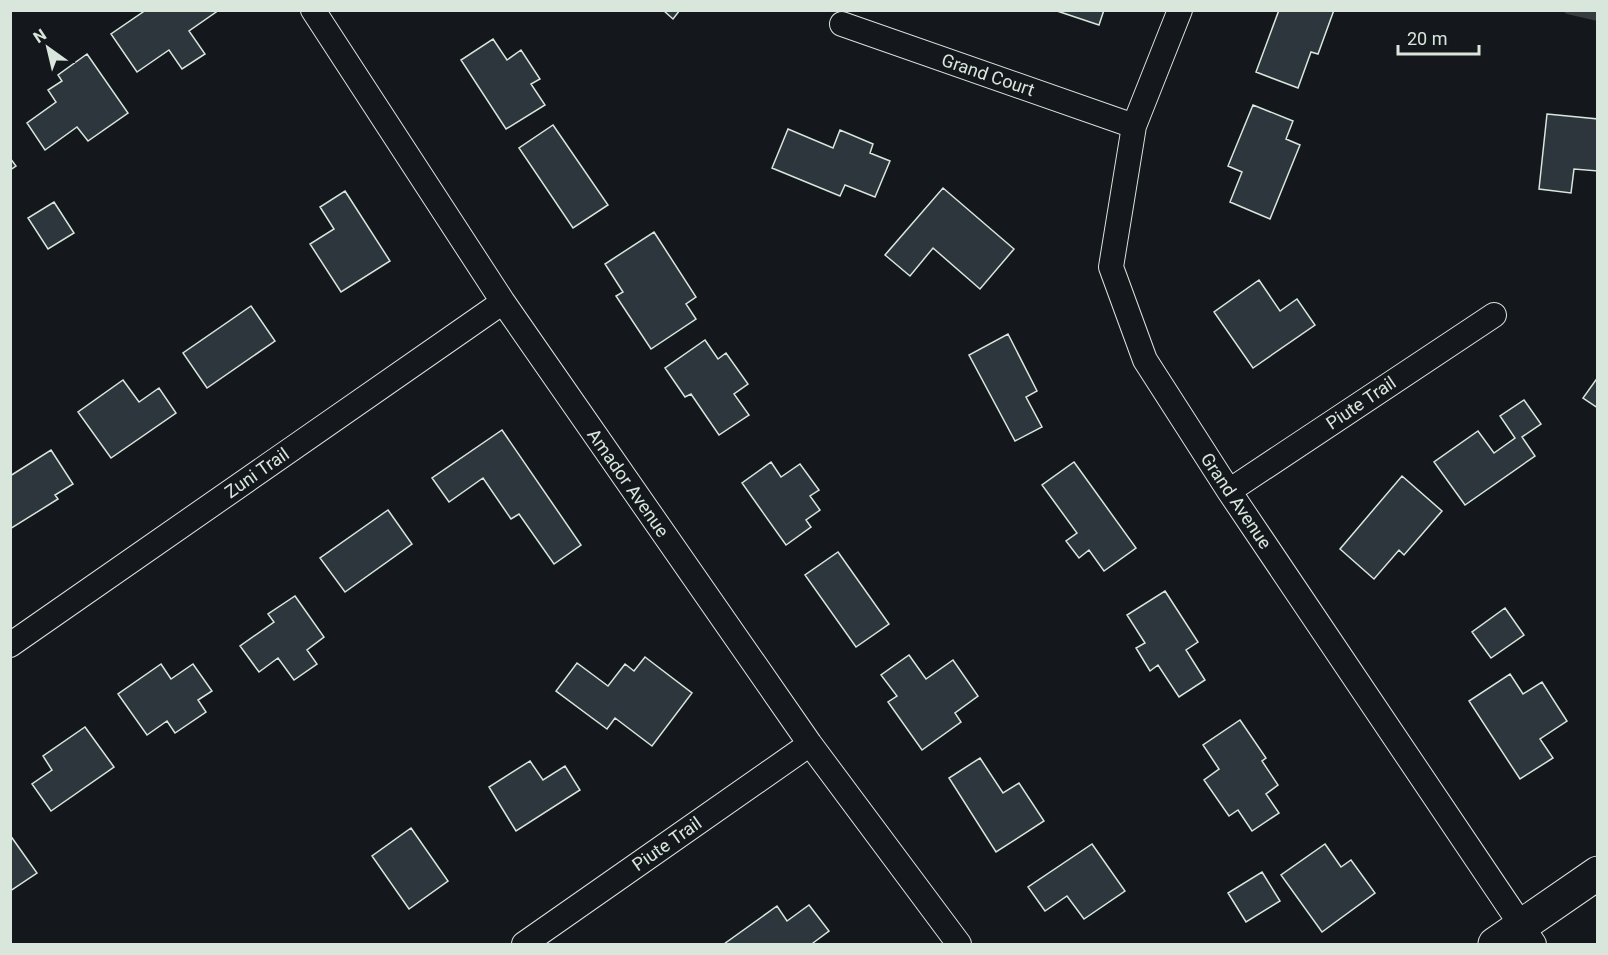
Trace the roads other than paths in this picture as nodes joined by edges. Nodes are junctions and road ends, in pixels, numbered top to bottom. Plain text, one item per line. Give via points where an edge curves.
1 (314, 10) edge
2 (1180, 10) edge
3 (842, 24) dead end
4 (1134, 126) junction
5 (503, 302) junction
6 (1494, 315) dead end
7 (1229, 491) junction
8 (10, 645) edge
9 (810, 744) junction
10 (1598, 873) edge
11 (1528, 935) edge
12 (524, 945) edge
13 (959, 945) edge
14 (1494, 945) edge

1 - 5 street, Amador Avenue
2 - 4 street, Grand Avenue
3 - 4 street, Grand Court
4 - 7 street, Grand Avenue via 1111,267 1145,360
5 - 8 street, Zuni Trail
5 - 9 street, Amador Avenue
6 - 7 street, Piute Trail
7 - 11 street, Grand Avenue
9 - 12 street, Piute Trail
9 - 13 street, Amador Avenue
10 - 11 street
11 - 14 street

